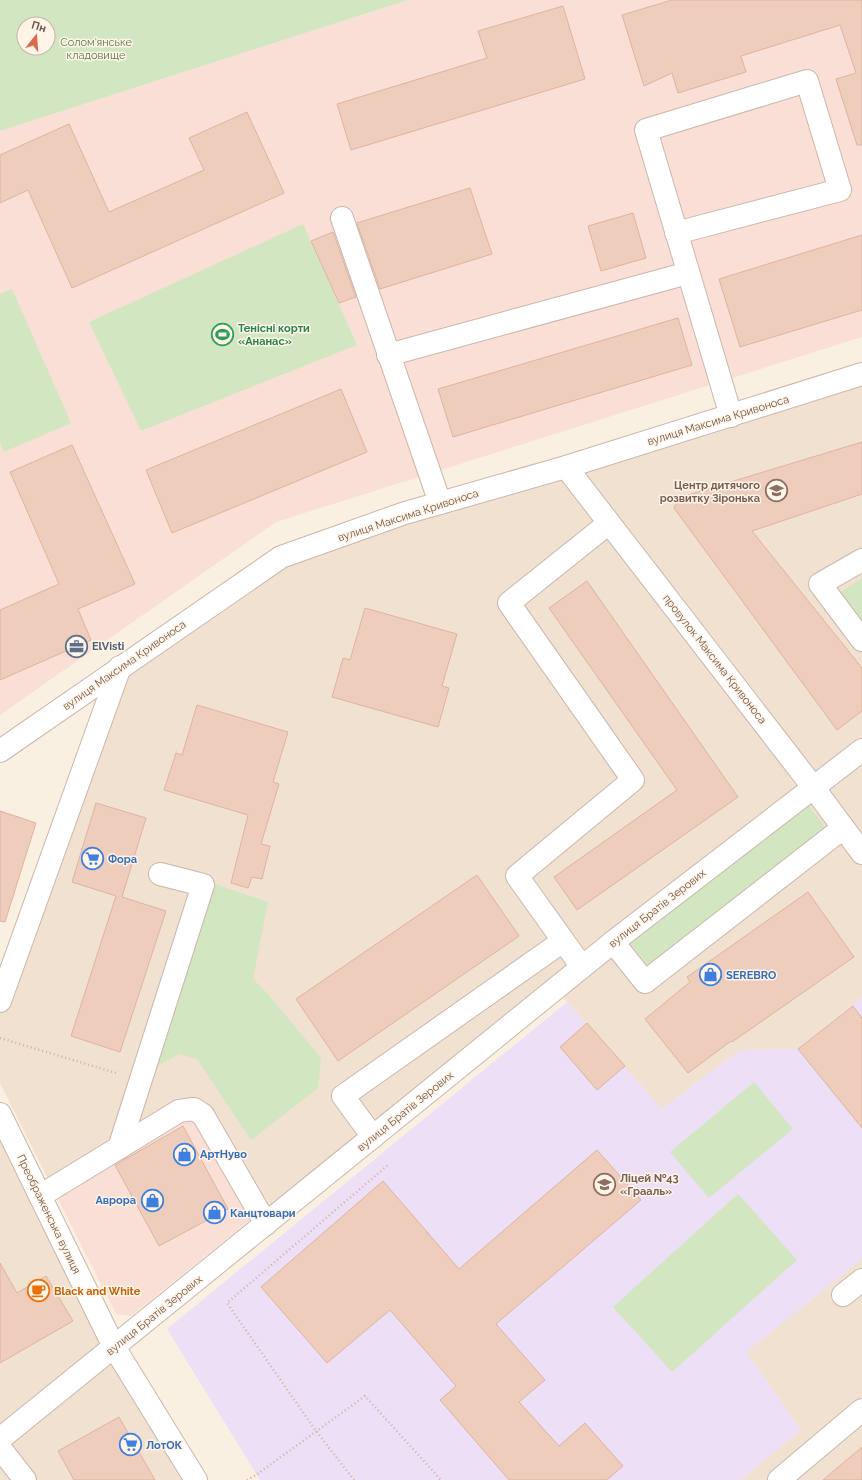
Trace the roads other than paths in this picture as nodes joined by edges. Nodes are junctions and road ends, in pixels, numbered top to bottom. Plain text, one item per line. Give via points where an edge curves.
1 (342, 218) dead end
2 (676, 233) junction
3 (688, 273) junction
4 (388, 355) junction
5 (862, 374) edge
6 (731, 416) junction
7 (566, 467) junction
8 (440, 504) junction
9 (609, 523) junction
10 (862, 560) edge
11 (862, 640) edge
12 (120, 668) junction
13 (0, 750) edge
14 (862, 750) edge
15 (813, 787) junction
16 (843, 828) junction
17 (862, 853) edge
18 (160, 874) dead end
19 (563, 941) junction
20 (613, 942) junction
21 (582, 967) junction
22 (0, 1001) edge
23 (2, 1124) edge
24 (373, 1137) junction
25 (119, 1148) junction
26 (40, 1196) junction
27 (266, 1224) junction
28 (862, 1280) edge
29 (843, 1295) dead end
30 (114, 1347) junction
31 (862, 1410) edge
32 (0, 1439) edge
33 (0, 1448) edge
34 (25, 1480) edge
35 (196, 1480) edge
36 (779, 1480) edge

1 - 4 street
2 - 2 street via 646,130 807,81 840,190
2 - 3 street
3 - 4 street
3 - 6 street
4 - 8 street
5 - 6 street, вулиця Максима Кривоноса
6 - 7 street, вулиця Максима Кривоноса
7 - 8 street, вулиця Максима Кривоноса
7 - 9 street, провулок Максима Кривоноса
8 - 12 street, вулиця Максима Кривоноса via 404,513 281,557
9 - 15 street, провулок Максима Кривоноса
9 - 19 street via 509,603 633,780 517,876
10 - 11 street via 820,584
12 - 13 street, вулиця Максима Кривоноса
12 - 22 street
14 - 15 street, вулиця Братів Зерових
15 - 16 street, провулок Максима Кривоноса
15 - 20 street, вулиця Братів Зерових
16 - 17 street, провулок Максима Кривоноса
16 - 20 street via 645,982
18 - 25 street via 203,885
19 - 21 street
19 - 24 street via 342,1096
20 - 21 street, вулиця Братів Зерових
21 - 24 street, вулиця Братів Зерових
23 - 26 street, Преображенська вулиця
24 - 27 street, вулиця Братів Зерових
25 - 26 street
25 - 27 street via 179,1111 194,1109 202,1115
26 - 30 street, Преображенська вулиця
27 - 30 street, вулиця Братів Зерових
28 - 29 street
30 - 32 street, вулиця Братів Зерових
30 - 35 street, Преображенська вулиця
31 - 36 street
33 - 34 street

